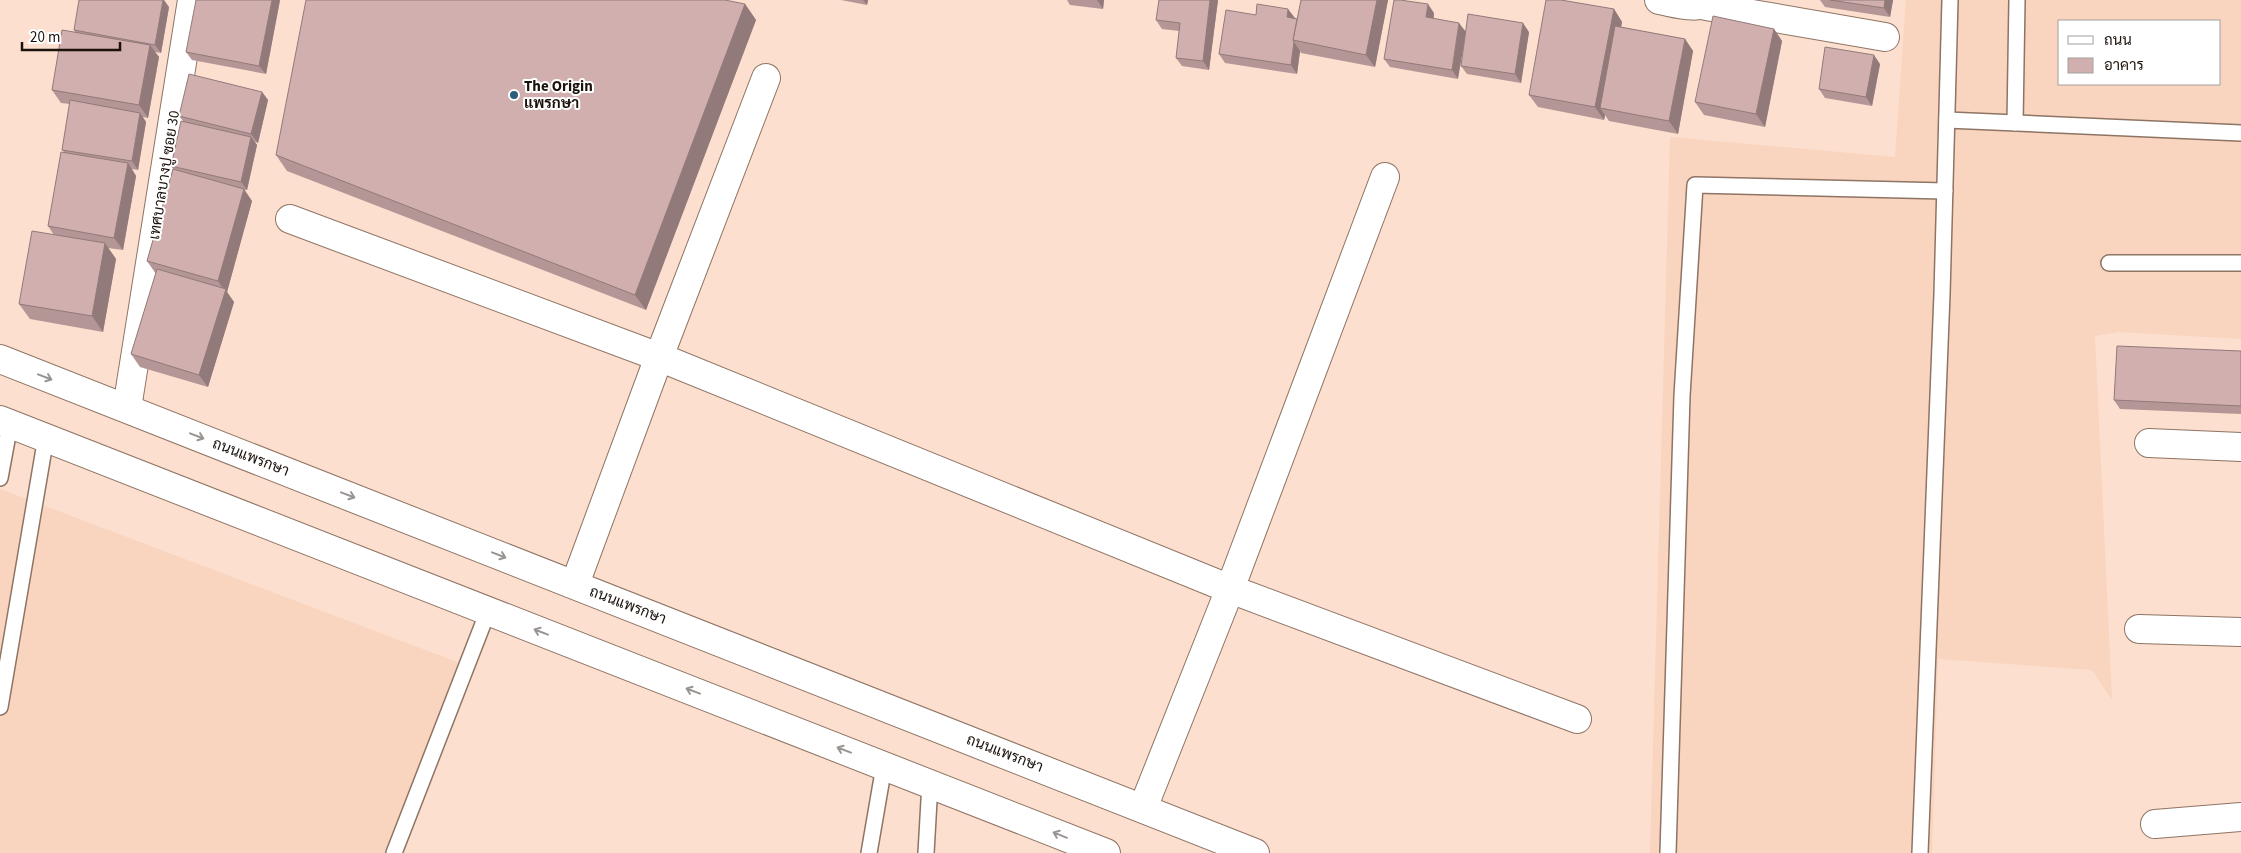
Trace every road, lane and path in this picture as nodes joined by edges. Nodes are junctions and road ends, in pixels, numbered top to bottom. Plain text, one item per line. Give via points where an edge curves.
1 (192, 0) edge
2 (1659, 0) edge
3 (1950, 0) edge
4 (2016, 0) edge
5 (1709, 3) edge
6 (1885, 36) dead end
7 (766, 78) dead end
8 (1946, 120) junction
9 (2015, 123) junction
10 (2241, 133) edge
11 (1385, 177) dead end
12 (1945, 191) junction
13 (290, 219) dead end
14 (2109, 263) dead end
15 (2241, 263) edge
16 (658, 356) junction
17 (0, 359) edge
18 (127, 408) junction
19 (5, 422) edge
20 (46, 437) junction
21 (2149, 443) dead end
22 (2241, 447) edge
23 (0, 478) edge
24 (575, 584) junction
25 (1230, 589) junction
26 (488, 611) junction
27 (2139, 629) dead end
28 (2241, 632) edge
29 (0, 707) edge
30 (1577, 719) dead end
31 (884, 766) junction
32 (930, 783) junction
33 (1143, 808) junction
34 (2241, 817) edge
35 (2155, 824) dead end
36 (394, 853) edge
37 (869, 853) edge
38 (926, 853) edge
39 (1106, 853) edge
40 (1255, 853) edge
41 (1668, 853) edge
42 (1920, 853) edge

1 - 18 street, เทศบาลบางปู ซอย 30
2 - 5 street via 1686,5
3 - 8 lane
4 - 9 lane
5 - 6 street
7 - 16 street
8 - 9 lane
8 - 12 lane
9 - 10 lane
11 - 25 street
12 - 41 lane via 1695,185 1682,396
12 - 42 lane
13 - 16 street
14 - 15 lane
16 - 24 street
16 - 25 street
17 -> 18 street, ถนนแพรกษา
18 -> 24 street, ถนนแพรกษา
19 - 20 street
19 - 23 lane
20 - 26 street
20 - 29 lane
21 - 22 street
24 - 33 street, ถนนแพรกษา
25 - 30 street
25 - 33 street
31 -> 26 street
26 - 36 lane
27 - 28 street
31 - 32 street
31 - 37 lane
32 - 38 lane
39 -> 32 street
33 - 40 street, ถนนแพรกษา
34 - 35 street

